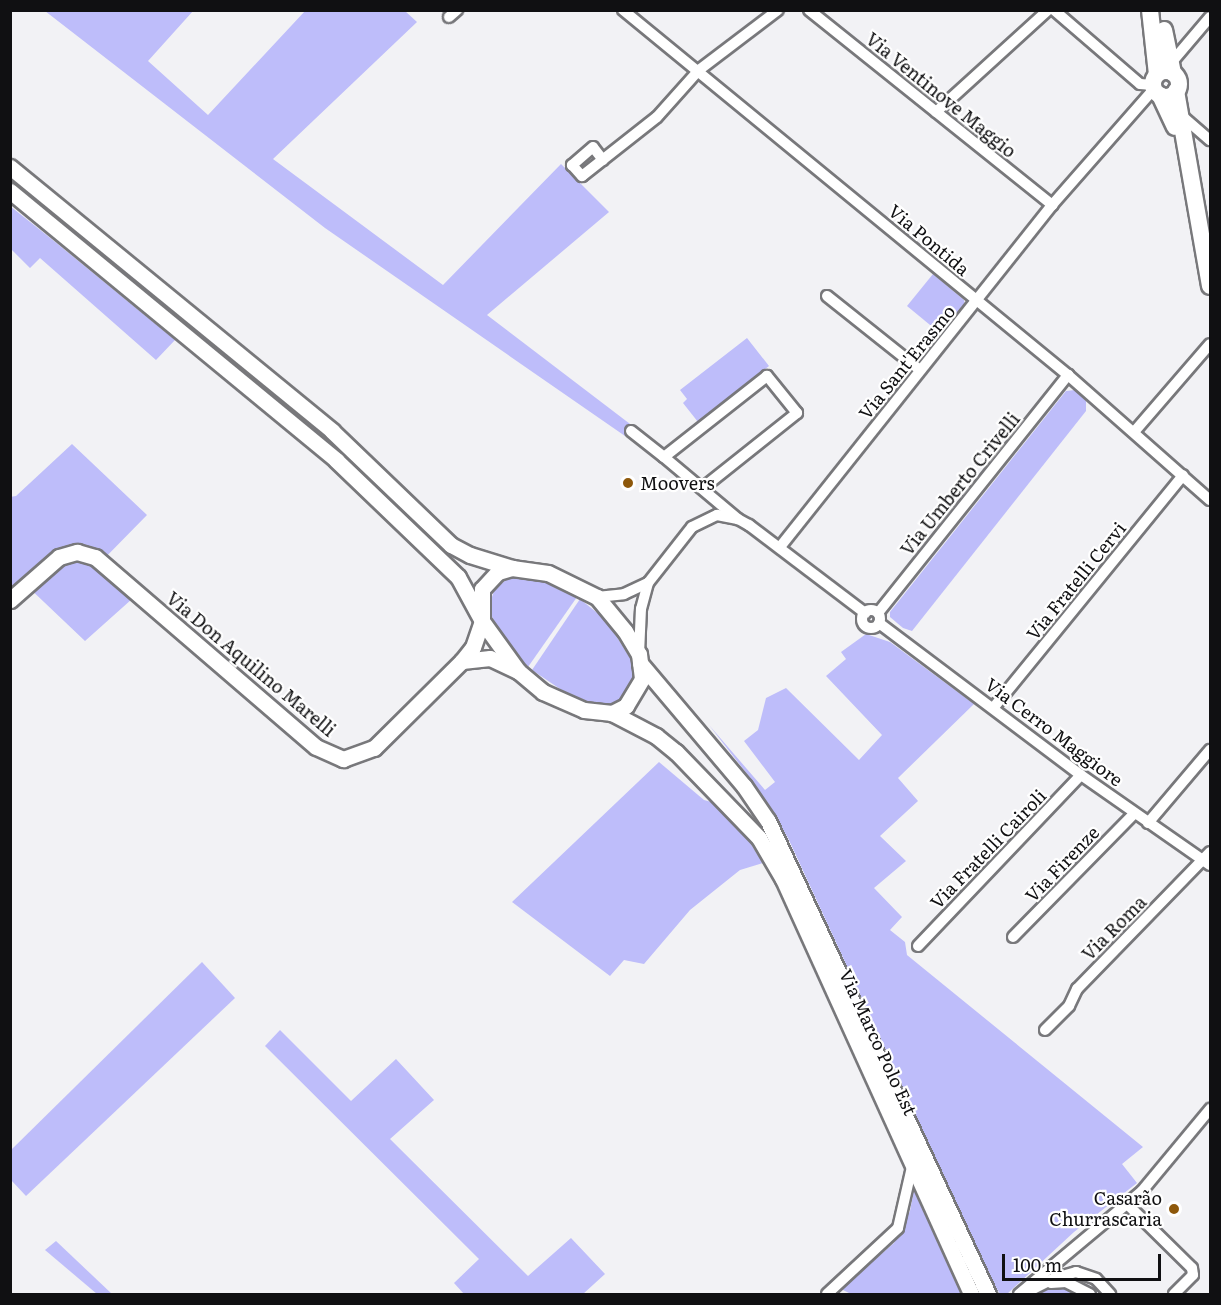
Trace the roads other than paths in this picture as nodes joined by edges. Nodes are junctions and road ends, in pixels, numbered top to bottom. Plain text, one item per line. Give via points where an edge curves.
1 (623, 10) edge
2 (778, 10) edge
3 (809, 10) edge
4 (1048, 10) edge
5 (1054, 10) edge
6 (1150, 10) edge
7 (1160, 10) edge
8 (1210, 17) edge
9 (699, 70) junction
10 (1164, 82) junction
11 (936, 112) junction
12 (1182, 116) junction
13 (1209, 136) edge
14 (603, 160) dead end
15 (10, 166) edge
16 (10, 191) edge
17 (1052, 205) junction
18 (1207, 268) junction
19 (1210, 286) edge
20 (827, 296) dead end
21 (976, 302) junction
22 (1210, 344) edge
23 (920, 370) junction
24 (1068, 375) junction
25 (631, 431) dead end
26 (1134, 432) junction
27 (664, 457) junction
28 (1183, 475) junction
29 (704, 487) junction
30 (1210, 500) edge
31 (738, 519) junction
32 (780, 547) junction
33 (512, 568) junction
34 (648, 583) junction
35 (595, 596) junction
36 (10, 600) edge
37 (878, 618) junction
38 (482, 621) junction
39 (640, 658) junction
40 (462, 662) junction
41 (524, 676) junction
42 (994, 707) junction
43 (612, 713) junction
44 (1210, 750) edge
45 (1081, 775) junction
46 (1134, 814) junction
47 (1148, 823) junction
48 (1208, 859) edge
49 (1014, 937) dead end
50 (918, 946) dead end
51 (1045, 1030) dead end
52 (1210, 1109) edge
53 (913, 1164) junction
54 (1126, 1204) junction
55 (1045, 1284) junction
56 (827, 1294) edge
57 (971, 1294) edge
58 (990, 1294) edge
59 (1021, 1294) edge
60 (1090, 1294) edge
61 (1110, 1294) edge
62 (1174, 1294) edge

1 - 9 street, Via Pontida
2 - 9 street
3 - 11 street, Via Ventinove Maggio
4 - 11 street
5 - 10 street via 1140,84
6 - 10 main road
7 - 10 main road
8 - 10 street, Via Sant'Erasmo
9 - 14 street via 657,117
9 - 21 street, Via Pontida
10 - 12 main road
10 - 17 street, Via Sant'Erasmo
10 - 18 main road
11 - 17 street, Via Ventinove Maggio
12 - 13 street
12 - 18 main road
15 - 33 street via 332,431 451,545
16 - 38 street via 336,460 458,577
17 - 21 street, Via Sant'Erasmo
18 - 19 main road
20 - 23 street
21 - 23 street, Via Sant'Erasmo
21 - 24 street, Via Pontida
22 - 26 street
23 - 32 street, Via Sant'Erasmo
24 - 26 street, Via Pontida
24 - 37 street, Via Umberto Crivelli
25 - 27 street
26 - 28 street, Via Pontida
27 - 29 street
27 - 29 street via 767,376 797,413
28 - 30 street, Via Pontida
28 - 42 street, Via Fratelli Cervi
29 - 31 street
31 - 32 street
31 - 34 street via 717,515 692,527
32 - 37 street, Via Cerro Maggiore via 865,613 867,627
33 - 35 street via 548,573
33 - 38 street via 498,572 482,589
34 - 35 street via 624,594
34 - 39 street via 641,609
35 - 39 street
36 - 40 street, Via Don Aquilino Marelli via 59,557 77,552 95,557 316,747 343,759 374,748
37 - 42 street, Via Cerro Maggiore
38 - 40 street, Via Don Aquilino Marelli via 473,647
38 - 41 street
39 - 43 street via 642,679 637,693 626,706
39 - 58 street via 768,821
40 - 41 street via 490,658
41 - 43 street via 584,710
42 - 45 street, Via Cerro Maggiore
43 - 53 street, Via Marco Polo Est via 656,736 759,838 783,879
44 - 47 street
45 - 46 street, Via Cerro Maggiore
45 - 50 street, Via Fratelli Cairoli
46 - 47 street, Via Cerro Maggiore
46 - 49 street, Via Firenze
47 - 48 street, Via Cerro Maggiore
48 - 51 street, Via Roma via 1077,989 1069,1006
52 - 54 street via 1168,1162
53 - 56 street via 898,1228
53 - 57 street, Via Marco Polo Est
54 - 59 street
54 - 62 street via 1192,1268 1193,1275
55 - 59 street
55 - 60 street via 1066,1282
55 - 61 street via 1069,1273 1085,1273

